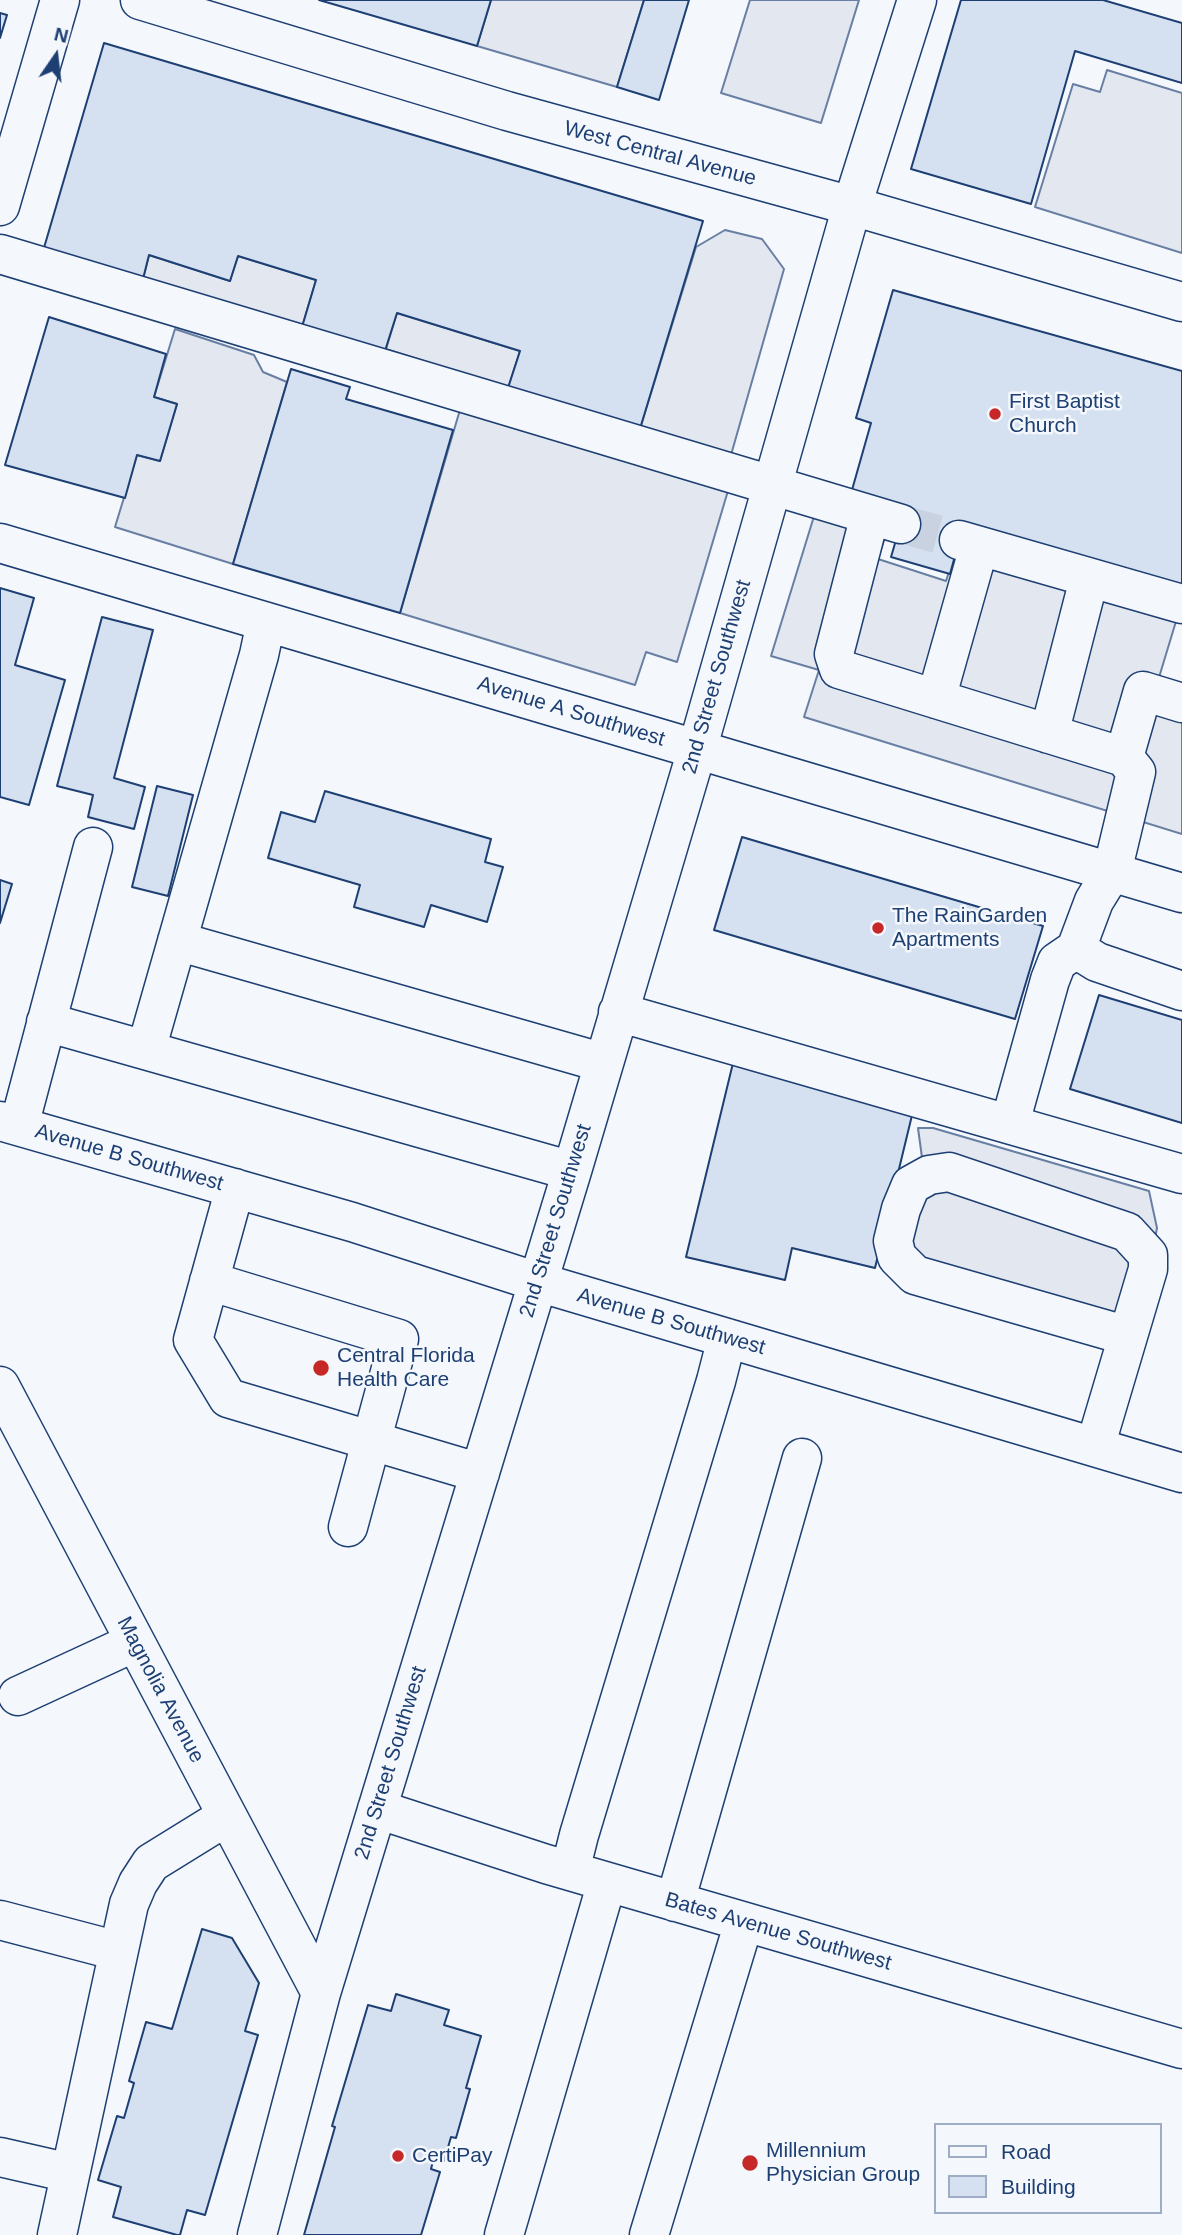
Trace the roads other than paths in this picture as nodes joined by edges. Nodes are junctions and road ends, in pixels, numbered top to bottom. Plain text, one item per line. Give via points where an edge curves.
1 (60, 0) edge
2 (141, 0) edge
3 (917, 0) edge
4 (0, 206) edge
5 (852, 206) junction
6 (0, 254) edge
7 (1182, 302) edge
8 (772, 485) junction
9 (0, 543) edge
10 (1089, 579) junction
11 (1182, 604) edge
12 (267, 622) junction
13 (936, 699) junction
14 (1182, 703) edge
15 (1049, 734) junction
16 (697, 750) junction
17 (1124, 757) junction
18 (93, 848) dead end
19 (1112, 872) junction
20 (1182, 892) edge
21 (177, 941) junction
22 (1076, 949) junction
23 (1182, 991) edge
24 (618, 1012) junction
25 (46, 1023) junction
26 (146, 1050) junction
27 (604, 1063) junction
28 (9, 1123) edge
29 (1010, 1123) junction
30 (572, 1171) junction
31 (1182, 1174) edge
32 (235, 1188) junction
33 (209, 1281) junction
34 (538, 1282) junction
35 (1128, 1336) junction
36 (727, 1338) junction
37 (4, 1402) edge
38 (371, 1441) junction
39 (1096, 1447) junction
40 (802, 1458) dead end
41 (480, 1473) junction
42 (1182, 1473) edge
43 (348, 1527) dead end
44 (135, 1642) junction
45 (18, 1696) dead end
46 (377, 1809) junction
47 (227, 1816) junction
48 (570, 1871) junction
49 (607, 1882) junction
50 (675, 1902) junction
51 (0, 1920) edge
52 (744, 1922) junction
53 (118, 1951) junction
54 (321, 1993) junction
55 (1182, 2049) edge
56 (0, 2157) edge
57 (70, 2172) junction
58 (57, 2235) edge
59 (257, 2235) edge
60 (504, 2235) edge
61 (649, 2235) edge

1 - 4 street
2 - 5 street, West Central Avenue via 520,115
3 - 5 street, 2nd Street Southwest
5 - 7 street, West Central Avenue
5 - 8 street, 2nd Street Southwest
6 - 8 street
8 - 13 street via 885,520 834,653 839,669
8 - 16 street, 2nd Street Southwest
9 - 12 street, Avenue A Southwest
10 - 11 street
10 - 13 street via 969,543
10 - 15 street
12 - 16 street, Avenue A Southwest
12 - 21 street
13 - 15 street
14 - 17 street via 1143,691
15 - 17 street
16 - 19 street, Avenue A Southwest
16 - 24 street, 2nd Street Southwest
17 - 19 street via 1136,772
18 - 25 street
19 - 20 street, Avenue A Southwest
19 - 22 street via 1094,901
21 - 26 street
21 - 27 street
22 - 23 street via 1097,962
22 - 29 street via 1058,962 1050,980
24 - 27 street, 2nd Street Southwest
24 - 29 street
25 - 26 street
25 - 28 street
26 - 30 street
27 - 30 street, 2nd Street Southwest
28 - 32 street, Avenue B Southwest
29 - 31 street
30 - 34 street, 2nd Street Southwest
32 - 33 street
32 - 34 street, Avenue B Southwest
33 - 38 street via 193,1340 228,1398
33 - 38 street via 398,1339
34 - 36 street, Avenue B Southwest
34 - 41 street, 2nd Street Southwest
35 - 35 street via 1148,1255 1127,1232 949,1172 929,1175 911,1185 893,1241 897,1257 915,1275
35 - 39 street
36 - 39 street, Avenue B Southwest
36 - 48 street
37 - 44 street, Magnolia Avenue
38 - 41 street
38 - 43 street
39 - 42 street, Avenue B Southwest
40 - 50 street
41 - 46 street, 2nd Street Southwest
44 - 45 street
44 - 47 street, Magnolia Avenue
46 - 48 street, Bates Avenue Southwest
46 - 54 street, 2nd Street Southwest
47 - 53 street via 151,1863 129,1904
47 - 54 street, Magnolia Avenue
48 - 49 street, Bates Avenue Southwest
49 - 50 street, Bates Avenue Southwest
49 - 60 street
50 - 52 street, Bates Avenue Southwest
51 - 53 street
52 - 55 street, Bates Avenue Southwest
52 - 61 street
53 - 57 street
54 - 59 street, 2nd Street Southwest
56 - 57 street
57 - 58 street

